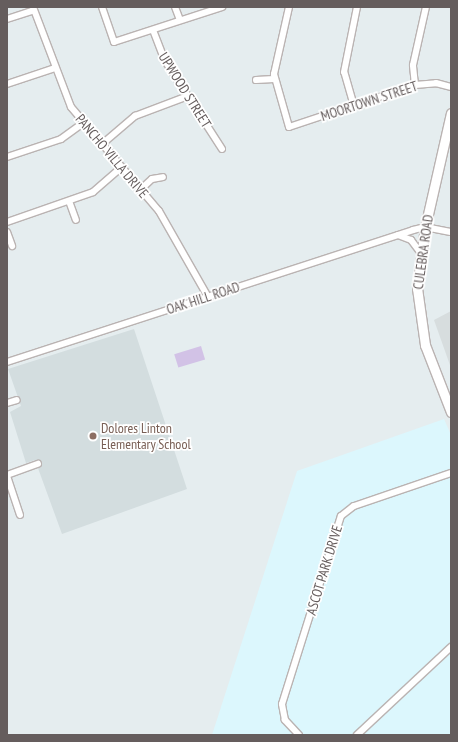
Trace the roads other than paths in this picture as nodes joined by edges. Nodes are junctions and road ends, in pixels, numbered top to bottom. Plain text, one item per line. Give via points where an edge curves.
1 (102, 7) edge
2 (175, 7) edge
3 (222, 7) edge
4 (289, 7) edge
5 (357, 7) edge
6 (426, 7) edge
7 (34, 9) edge
8 (7, 20) edge
9 (180, 20) junction
10 (153, 30) junction
11 (55, 68) junction
12 (274, 78) junction
13 (256, 80) dead end
14 (7, 84) edge
15 (415, 85) junction
16 (451, 87) edge
17 (188, 96) junction
18 (354, 106) junction
19 (451, 113) edge
20 (82, 124) junction
21 (100, 145) junction
22 (222, 149) dead end
23 (7, 157) edge
24 (121, 168) junction
25 (164, 177) dead end
26 (140, 190) junction
27 (69, 201) junction
28 (76, 220) dead end
29 (7, 222) edge
30 (425, 227) junction
31 (7, 232) edge
32 (451, 232) edge
33 (398, 235) junction
34 (12, 246) dead end
35 (420, 252) junction
36 (208, 297) junction
37 (7, 362) edge
38 (17, 400) dead end
39 (7, 403) edge
40 (451, 412) edge
41 (38, 464) dead end
42 (451, 473) edge
43 (7, 475) edge
44 (20, 515) dead end
45 (451, 647) edge
46 (299, 735) edge
47 (357, 735) edge

1 - 10 street via 114,42
2 - 9 street
3 - 9 street
4 - 12 street
5 - 18 street via 344,72
6 - 15 street via 413,64
7 - 8 street
7 - 11 street, PANCHO VILLA DRIVE
9 - 10 street
10 - 17 street, UPWOOD STREET via 160,52
11 - 14 street
11 - 20 street, PANCHO VILLA DRIVE via 64,94
12 - 13 street
12 - 18 street, MOORTOWN STREET via 289,127
15 - 16 street, MOORTOWN STREET via 436,83
15 - 18 street, MOORTOWN STREET
17 - 21 street via 135,116
17 - 22 street, UPWOOD STREET
19 - 30 main road, CULEBRA ROAD
20 - 21 street, PANCHO VILLA DRIVE
20 - 23 street via 61,139
21 - 24 street, PANCHO VILLA DRIVE
24 - 26 street, PANCHO VILLA DRIVE
24 - 27 street via 93,192
25 - 26 street via 152,179
26 - 36 street, PANCHO VILLA DRIVE via 162,216
27 - 28 street
27 - 29 street
30 - 32 street
30 - 33 street, OAK HILL ROAD
30 - 35 main road, CULEBRA ROAD
31 - 34 street
33 - 35 street via 411,240
33 - 36 street, OAK HILL ROAD
35 - 40 main road, CULEBRA ROAD via 417,288 422,328
36 - 37 street, OAK HILL ROAD
38 - 39 street
41 - 43 street
42 - 46 street, ASCOT PARK DRIVE via 354,506 341,516 282,704 285,720
43 - 44 street
45 - 47 street

